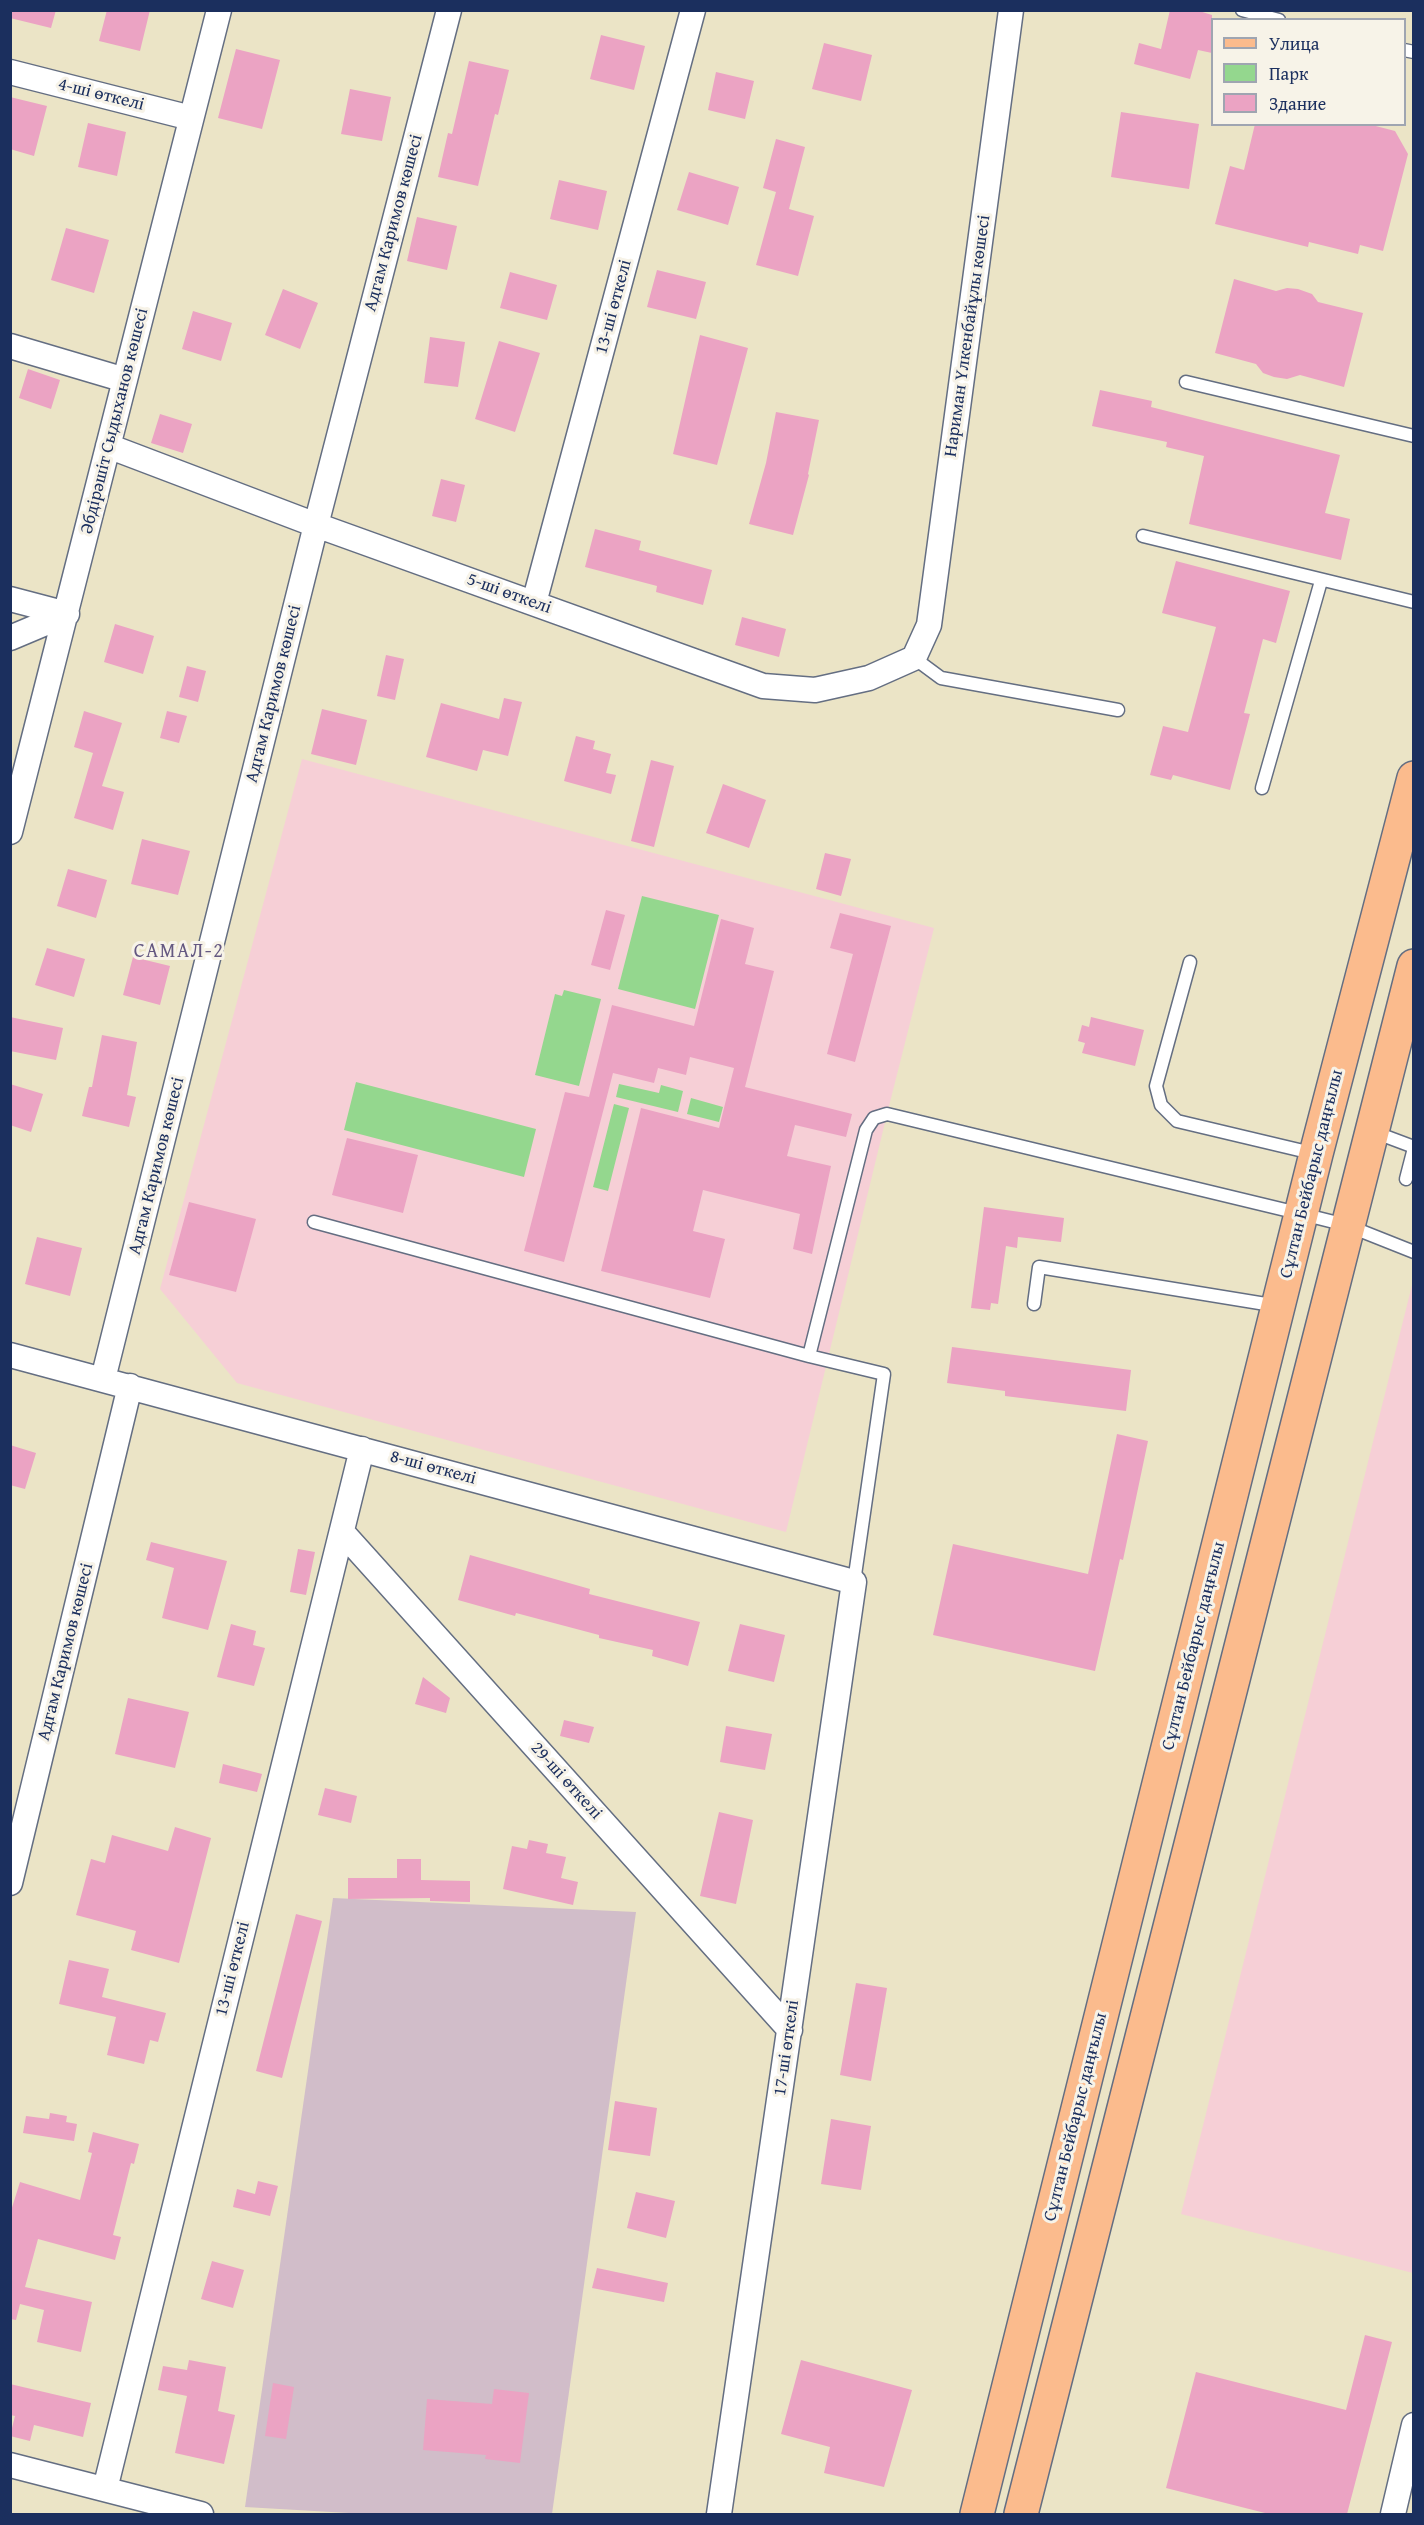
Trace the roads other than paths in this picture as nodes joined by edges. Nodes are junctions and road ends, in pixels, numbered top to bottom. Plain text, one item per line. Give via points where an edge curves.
1 (219, 10) edge
2 (449, 10) edge
3 (693, 10) edge
4 (1011, 10) edge
5 (1242, 10) edge
6 (1272, 18) edge
7 (10, 72) edge
8 (191, 118) junction
9 (10, 346) edge
10 (125, 380) junction
11 (1186, 382) dead end
12 (1413, 436) edge
13 (108, 446) junction
14 (316, 525) junction
15 (1143, 536) dead end
16 (1321, 581) junction
17 (10, 599) edge
18 (1413, 602) edge
19 (534, 603) junction
20 (67, 614) junction
21 (10, 638) edge
22 (914, 657) junction
23 (1118, 710) dead end
24 (1413, 778) edge
25 (1262, 788) dead end
26 (10, 832) edge
27 (1190, 962) dead end
28 (1413, 966) edge
29 (1370, 1130) junction
30 (1413, 1148) edge
31 (1316, 1154) junction
32 (1406, 1179) dead end
33 (1302, 1214) junction
34 (314, 1222) dead end
35 (1346, 1225) junction
36 (1413, 1252) edge
37 (1034, 1304) dead end
38 (1279, 1306) junction
39 (10, 1355) edge
40 (809, 1356) junction
41 (104, 1379) junction
42 (130, 1386) junction
43 (362, 1449) junction
44 (342, 1532) junction
45 (854, 1582) junction
46 (10, 1883) edge
47 (790, 2030) junction
48 (1413, 2425) edge
49 (10, 2465) edge
50 (105, 2489) junction
51 (201, 2514) edge
52 (719, 2514) edge
53 (976, 2514) edge
54 (1021, 2514) edge
55 (1393, 2514) edge

1 - 8 street, Әбдірәшіт Сыдыханов көшесі
2 - 14 street, Адгам Каримов көшесі
3 - 19 street, 13-ші өткелі
4 - 22 street, Нариман Үлкенбайұлы көшесі via 929,625
5 - 6 lane
7 - 8 street, 4-ші өткелі
8 - 10 street, Әбдірәшіт Сыдыханов көшесі
9 - 10 street
10 - 13 street, Әбдірәшіт Сыдыханов көшесі
11 - 12 lane
13 - 14 street, 5-ші өткелі
13 - 20 street, Әбдірәшіт Сыдыханов көшесі
14 - 19 street, 5-ші өткелі
14 - 41 street, Адгам Каримов көшесі
15 - 16 lane
16 - 18 lane
16 - 25 lane
17 - 20 street
19 - 22 street, 5-ші өткелі via 763,686 815,690 869,678
20 - 21 street
20 - 26 street, Әбдірәшіт Сыдыханов көшесі
22 - 23 lane via 941,678
24 - 31 main road, Сұлтан Бейбарыс даңғылы
27 - 31 lane via 1156,1086 1161,1105 1178,1121
28 - 29 main road
29 - 30 lane
29 - 35 main road
30 - 32 lane
31 - 33 main road, Сұлтан Бейбарыс даңғылы
33 - 35 lane
33 - 38 main road, Сұлтан Бейбарыс даңғылы
33 - 40 lane via 887,1114 874,1118 866,1130
34 - 40 lane
35 - 36 lane
35 - 54 main road
37 - 38 lane via 1039,1267
38 - 53 main road, Сұлтан Бейбарыс даңғылы
39 - 41 street, 8-ші өткелі
40 - 45 lane via 884,1374
41 - 42 street, 8-ші өткелі
42 - 43 street, 8-ші өткелі
42 - 46 street, Адгам Каримов көшесі
43 - 44 street, 13-ші өткелі
43 - 45 street, 8-ші өткелі
44 - 47 street, 29-ші өткелі
44 - 50 street, 13-ші өткелі
45 - 47 street, 17-ші өткелі
47 - 52 street, 17-ші өткелі
48 - 55 street
49 - 50 street
50 - 51 street

